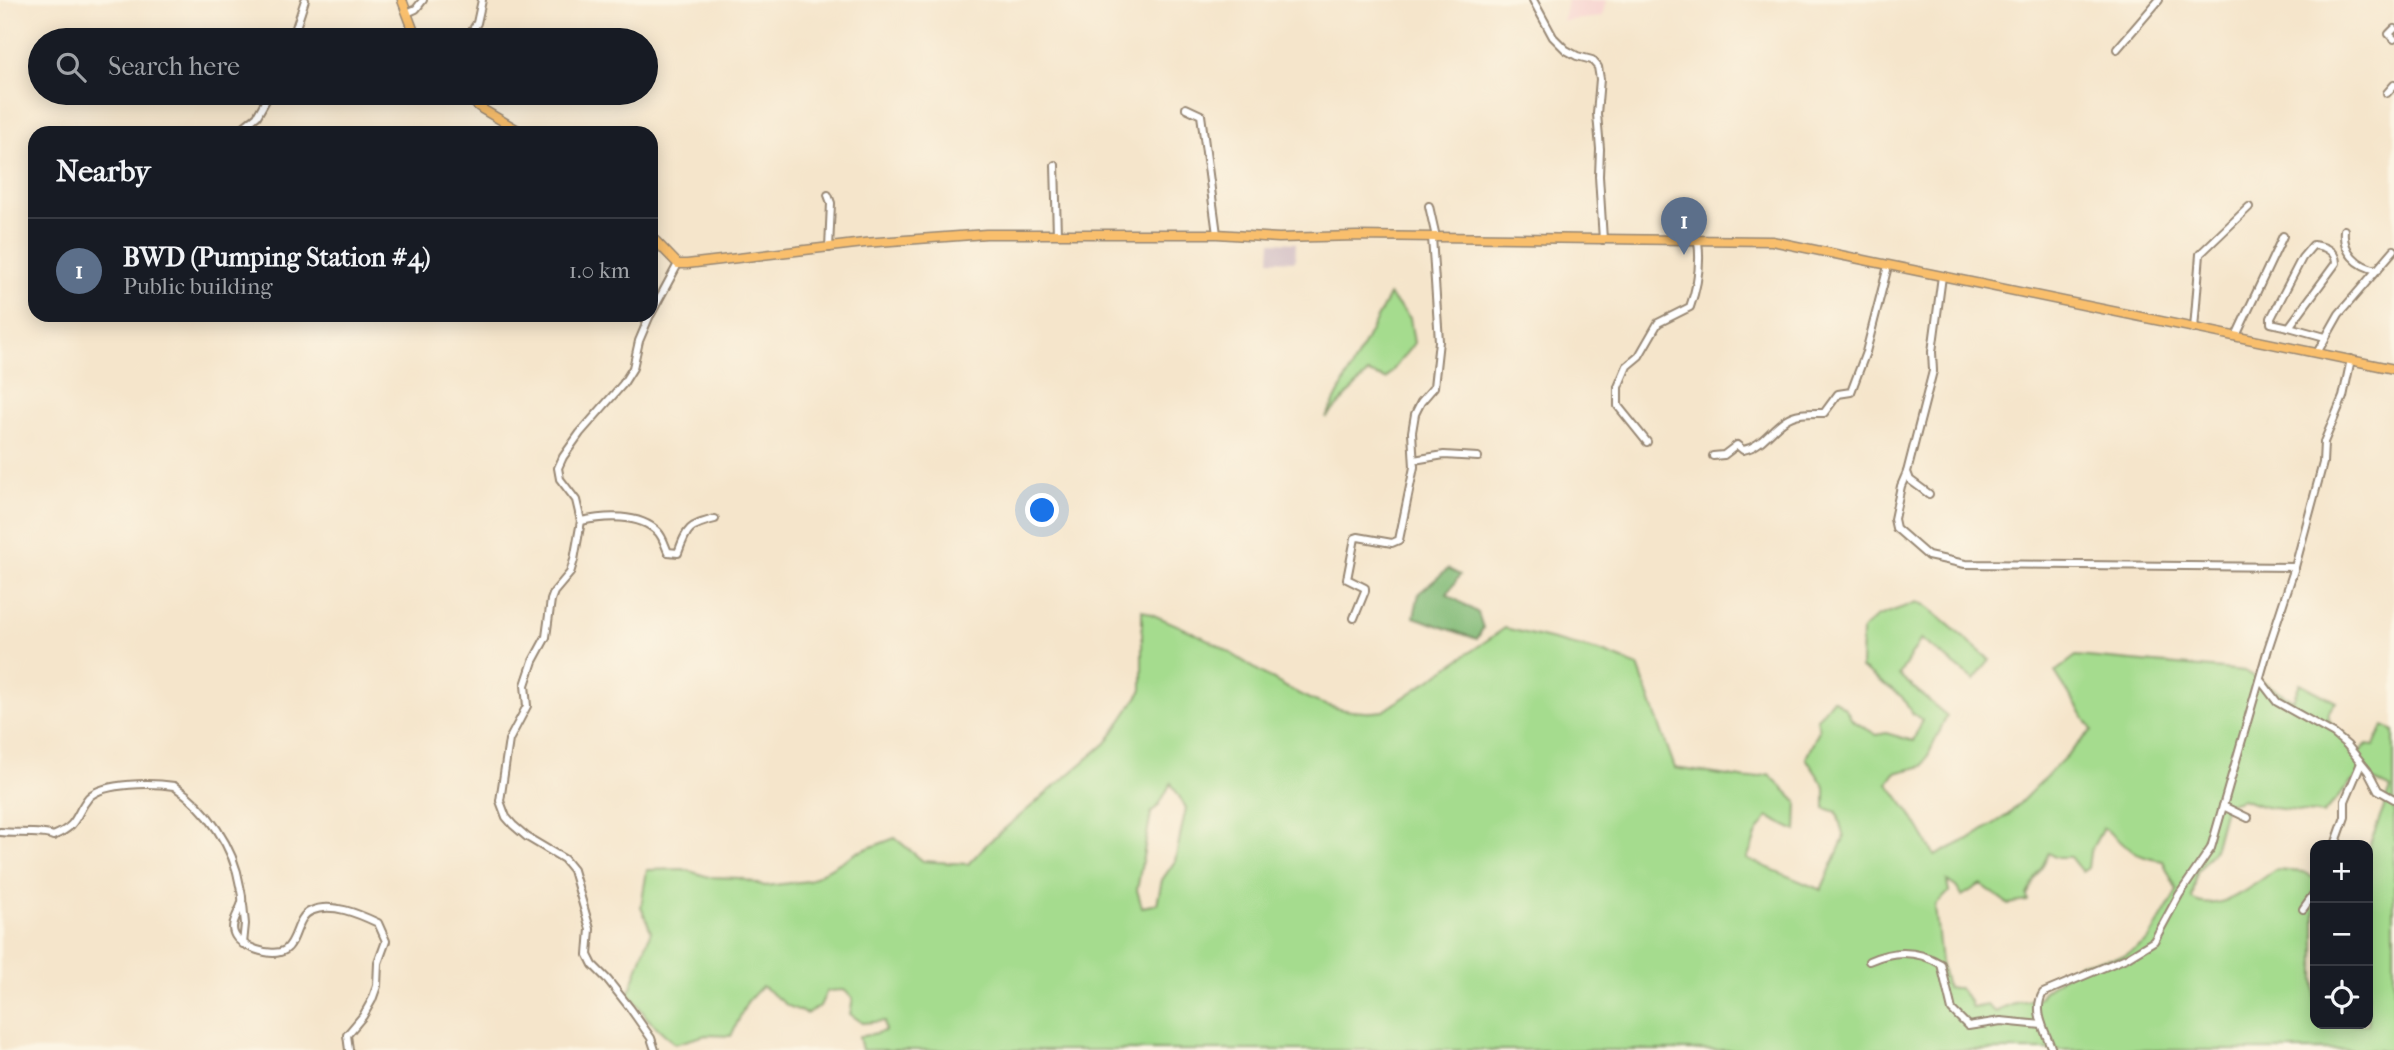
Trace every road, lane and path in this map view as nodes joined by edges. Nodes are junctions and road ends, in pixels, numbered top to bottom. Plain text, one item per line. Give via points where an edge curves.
1 (304, 0) edge
2 (402, 0) edge
3 (423, 0) edge
4 (482, 0) edge
5 (1533, 0) edge
6 (2159, 0) edge
7 (407, 13) junction
8 (296, 28) edge
9 (413, 28) edge
10 (474, 28) edge
11 (2394, 29) edge
12 (2394, 39) edge
13 (2117, 49) dead end
14 (2394, 85) edge
15 (2387, 93) dead end
16 (263, 105) edge
17 (479, 105) edge
18 (1186, 108) dead end
19 (245, 126) edge
20 (512, 126) edge
21 (1055, 165) dead end
22 (828, 195) dead end
23 (1429, 206) dead end
24 (2249, 207) dead end
25 (2344, 230) dead end
26 (1057, 234) junction
27 (1217, 234) junction
28 (2283, 236) dead end
29 (1434, 237) junction
30 (1603, 240) junction
31 (1698, 241) junction
32 (658, 243) edge
33 (829, 248) junction
34 (2394, 250) edge
35 (678, 264) junction
36 (1888, 266) junction
37 (2378, 270) junction
38 (1942, 276) junction
39 (658, 302) edge
40 (648, 322) edge
41 (2289, 327) junction
42 (2194, 329) junction
43 (2236, 336) junction
44 (2325, 337) junction
45 (2317, 353) junction
46 (2351, 359) junction
47 (2394, 369) edge
48 (1647, 442) dead end
49 (1713, 456) dead end
50 (1478, 457) dead end
51 (1414, 460) junction
52 (1907, 472) junction
53 (1929, 494) dead end
54 (715, 519) dead end
55 (581, 521) junction
56 (2295, 567) junction
57 (1354, 618) dead end
58 (2261, 681) junction
59 (2361, 763) junction
60 (2394, 799) edge
61 (2223, 806) junction
62 (2248, 818) dead end
63 (0, 832) edge
64 (2338, 840) edge
65 (243, 900) junction
66 (2310, 900) edge
67 (2304, 909) dead end
68 (243, 944) junction
69 (1869, 961) dead end
70 (2042, 1025) junction
71 (349, 1050) edge
72 (655, 1050) edge
73 (2052, 1050) edge

1 - 8 street
2 - 7 main road
3 - 7 street
4 - 10 street
5 - 30 street via 1553,37 1566,50 1598,67
6 - 13 street
7 - 9 main road
11 - 12 street via 2389,34
14 - 15 street
16 - 19 street
17 - 20 main road
18 - 27 street via 1201,115
21 - 26 street
22 - 33 street
23 - 29 street
24 - 42 street via 2200,254
25 - 37 street via 2349,254 2366,268
26 - 27 main road
26 - 33 main road via 950,236
27 - 29 main road
28 - 43 street
29 - 30 main road
29 - 51 street via 1439,341 1434,387 1415,414
30 - 31 main road
31 - 36 main road via 1772,241
31 - 48 street via 1697,288 1690,307 1658,323 1618,387 1619,406
32 - 35 main road
33 - 35 main road
34 - 37 street
35 - 39 street
36 - 38 main road
36 - 49 street via 1851,392 1838,394 1824,413 1786,418 1751,449 1737,445
37 - 44 street
38 - 42 main road
38 - 52 street via 1933,371
40 - 55 street via 633,368 558,468 560,479 576,500
41 - 41 street via 2336,263 2335,256 2322,246 2309,247 2270,318 2272,323
41 - 44 street
42 - 43 main road
43 - 45 main road
44 - 45 street
45 - 46 main road
46 - 47 main road
46 - 56 street via 2343,397 2324,442 2323,463
50 - 51 street via 1444,455
51 - 57 street via 1399,540 1392,543 1358,537 1352,544 1347,579 1365,588
52 - 53 street via 1910,480
52 - 56 street via 1894,519 1896,528 1922,552 1936,558 1965,565
54 - 55 street via 690,527 678,554 668,552 660,533 627,518
55 - 72 street via 570,572 554,592 546,636 525,685 527,706 509,740 500,801 513,825 573,870 590,929 588,955 630,1008
56 - 58 street
58 - 59 street via 2277,702 2334,734
58 - 61 street
59 - 60 street via 2378,790
59 - 64 street via 2345,801
61 - 62 street
61 - 70 street via 2211,848 2154,942 2043,993 2039,1000
63 - 65 street via 53,836 75,822 88,799 104,788 174,786 224,839
65 - 68 street
65 - 68 street via 233,929
66 - 67 street
68 - 71 street via 281,952 304,916 313,910 339,909 378,923 386,941 376,973 377,986 363,1016 347,1035
69 - 70 street via 1894,953 1930,957 1941,964 1952,1010 1968,1026 2001,1021
70 - 73 street

